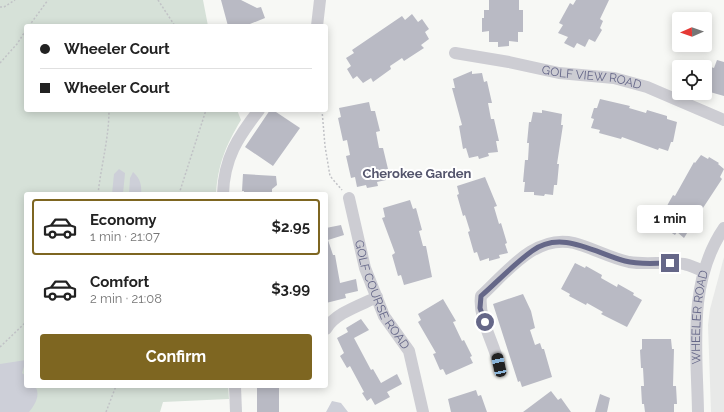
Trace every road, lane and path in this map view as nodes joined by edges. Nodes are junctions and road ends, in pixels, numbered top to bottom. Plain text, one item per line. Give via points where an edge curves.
1 (15, 0) edge
2 (48, 0) edge
3 (158, 0) edge
4 (320, 0) edge
5 (0, 7) edge
6 (30, 24) edge
7 (174, 24) edge
8 (317, 24) edge
9 (24, 33) edge
10 (455, 53) dead end
11 (0, 63) edge
12 (109, 112) edge
13 (205, 112) edge
14 (258, 112) edge
15 (322, 112) edge
16 (724, 120) edge
17 (98, 192) edge
18 (180, 192) edge
19 (223, 192) edge
20 (349, 198) joint
21 (724, 228) edge
22 (704, 271) junction
23 (377, 297) junction
24 (24, 324) edge
25 (328, 325) edge
26 (0, 347) edge
27 (499, 365) dead end
28 (115, 388) edge
29 (235, 388) edge
30 (106, 412) edge
31 (236, 412) edge
32 (423, 412) edge
33 (698, 412) edge

1 - 5 path
2 - 6 path
3 - 7 path
4 - 8 street
9 - 11 path
10 - 16 street, GOLF VIEW ROAD via 559,73 614,78 647,87
12 - 17 path via 109,130
13 - 18 path
14 - 19 street via 233,147
15 - 20 path via 324,146 330,176
20 - 23 street, GOLF COURSE ROAD via 365,268
21 - 22 street, WHEELER ROAD
22 - 27 street via 684,264 626,261 564,241 543,244 532,250 481,296 480,308
22 - 33 street, WHEELER ROAD via 696,315
23 - 25 street via 343,314
23 - 32 street, GOLF COURSE ROAD via 384,316 409,351
24 - 26 path
28 - 30 path
29 - 31 street

